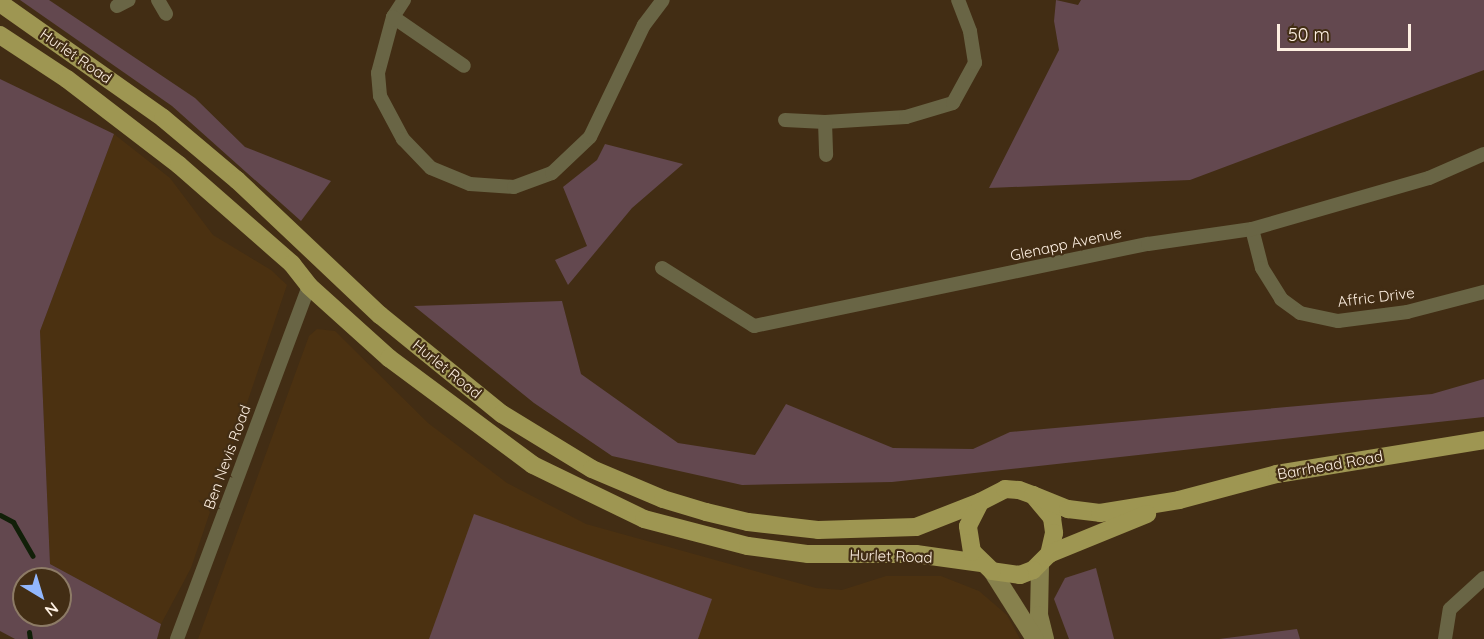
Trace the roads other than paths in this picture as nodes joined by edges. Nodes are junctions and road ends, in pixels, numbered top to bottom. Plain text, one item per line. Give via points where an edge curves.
1 (158, 0) edge
2 (404, 0) edge
3 (663, 0) edge
4 (958, 0) edge
5 (0, 3) edge
6 (165, 14) dead end
7 (393, 17) junction
8 (0, 35) edge
9 (464, 66) dead end
10 (785, 120) dead end
11 (825, 122) junction
12 (1484, 154) edge
13 (826, 155) dead end
14 (1252, 229) junction
15 (662, 268) dead end
16 (309, 286) junction
17 (1484, 292) edge
18 (1484, 440) edge
19 (1033, 495) junction
20 (1179, 500) junction
21 (980, 502) junction
22 (1044, 559) junction
23 (986, 567) junction
24 (1484, 578) edge
25 (177, 639) edge
26 (1035, 639) edge
27 (1045, 639) edge
28 (1445, 639) edge

1 - 6 street
2 - 7 street
3 - 7 street via 644,25 590,137 552,173 514,187 470,184 431,168 403,139 380,96 378,73
4 - 11 street via 970,30 975,63 953,103 906,117
5 - 21 main road, Hurlet Road via 163,118 237,180 380,315 502,414 592,469 663,499 706,512 748,522 818,530 916,527
7 - 9 street
8 - 16 main road, Hurlet Road via 85,92 179,165 292,264
10 - 11 street
11 - 13 street
12 - 14 street, Glenapp Avenue via 1429,178
14 - 15 street, Glenapp Avenue via 1148,244 754,326
14 - 17 street, Affric Drive via 1262,268 1281,299 1300,313 1338,321 1407,312
16 - 23 main road, Hurlet Road via 389,358 490,436 533,465 607,503 677,529 748,546 808,554 916,554
16 - 25 street, Ben Nevis Road
18 - 20 main road, Barrhead Road via 1277,474
19 - 20 main road, Barrhead Road via 1068,509 1100,513
19 - 21 main road via 1005,489
19 - 22 main road via 1052,518 1054,533
20 - 22 main road, Barrhead Road
21 - 23 main road via 968,526 968,540
22 - 23 main road via 1020,575
22 - 27 street via 1039,615
23 - 26 street
24 - 28 street via 1450,609

